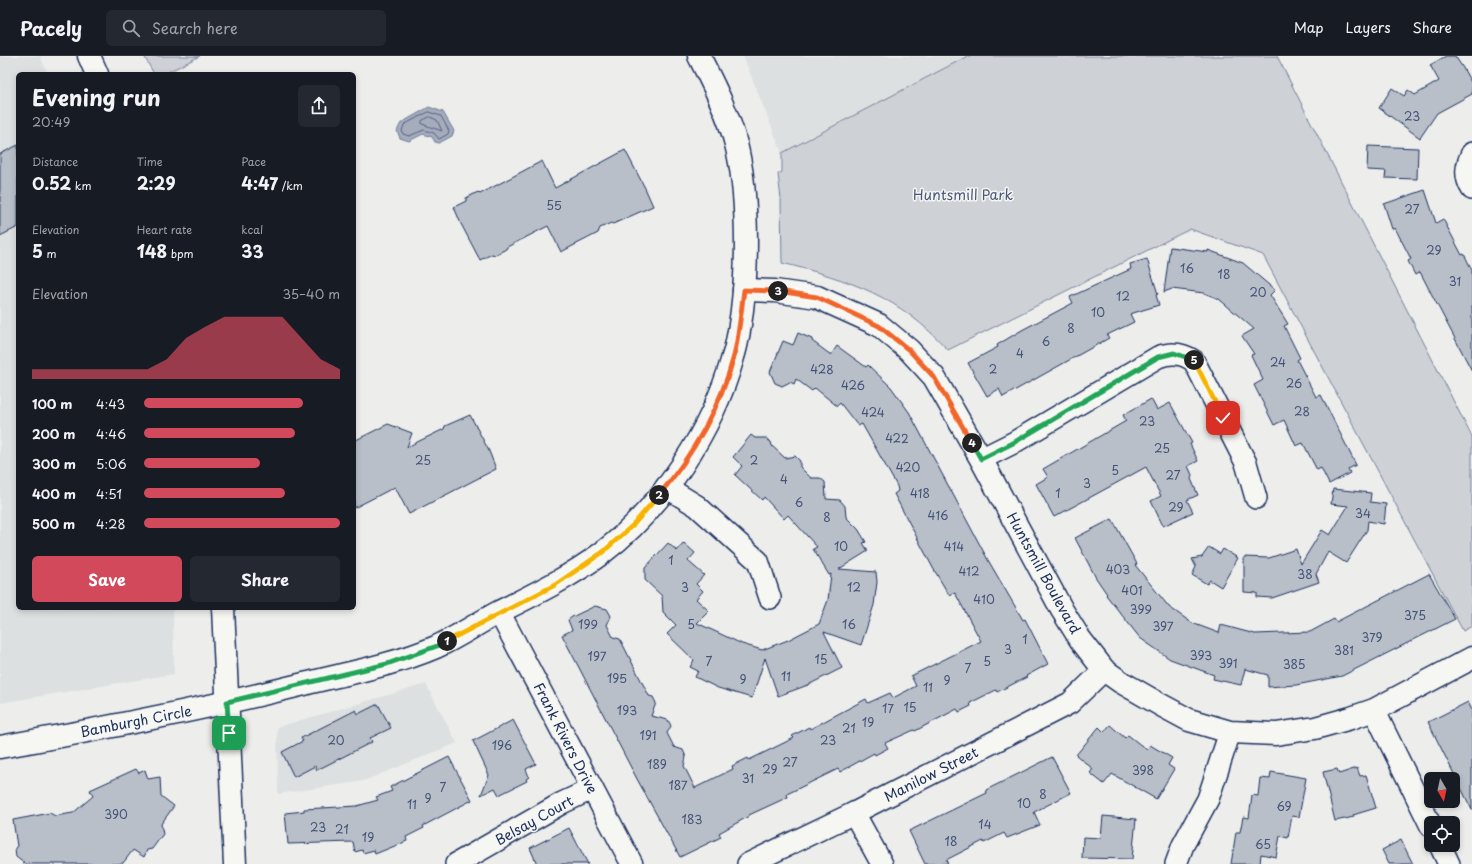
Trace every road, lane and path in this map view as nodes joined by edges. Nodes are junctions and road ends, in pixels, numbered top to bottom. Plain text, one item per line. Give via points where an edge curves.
1 (89, 56) edge
2 (699, 56) edge
3 (96, 72) edge
4 (1472, 153) edge
5 (1472, 189) edge
6 (744, 290) junction
7 (981, 459) junction
8 (666, 487) junction
9 (1256, 498) dead end
10 (770, 598) dead end
11 (223, 610) edge
12 (499, 612) junction
13 (1472, 658) edge
14 (1104, 670) junction
15 (227, 702) junction
16 (1374, 710) junction
17 (1230, 732) junction
18 (0, 747) edge
19 (592, 789) junction
20 (854, 813) junction
21 (1426, 816) edge
22 (1443, 852) edge
23 (235, 864) edge
24 (456, 864) edge
25 (632, 864) edge
26 (748, 864) edge
27 (882, 864) edge
28 (1176, 864) edge
29 (1449, 864) edge

1 - 3 street
2 - 6 street, Bamburgh Circle via 722,103 736,144 744,193
4 - 5 street via 1466,165
6 - 7 street, Huntsmill Boulevard via 817,297 879,326 909,350 934,377
6 - 8 street, Bamburgh Circle via 738,336 721,393 686,459
7 - 9 street via 1013,443 1158,357 1174,353 1194,360 1246,463
7 - 14 street, Huntsmill Boulevard via 1062,610
8 - 10 street via 697,506 758,561
8 - 12 street, Bamburgh Circle via 633,525 603,552 555,585
11 - 15 street
12 - 15 street, Bamburgh Circle via 437,646 387,664
12 - 19 street, Frank Rivers Drive
13 - 16 street, Huntsmill Boulevard
14 - 17 street, Huntsmill Boulevard via 1184,717
14 - 20 street, Manilow Street via 1070,703
15 - 18 street, Bamburgh Circle
15 - 23 street
16 - 17 street, Huntsmill Boulevard via 1315,728 1276,734
16 - 21 street
17 - 28 street via 1208,799 1183,845
19 - 24 street, Belsay Court via 562,803
19 - 25 street, Frank Rivers Drive
20 - 26 street, Manilow Street
20 - 27 street
22 - 29 street

